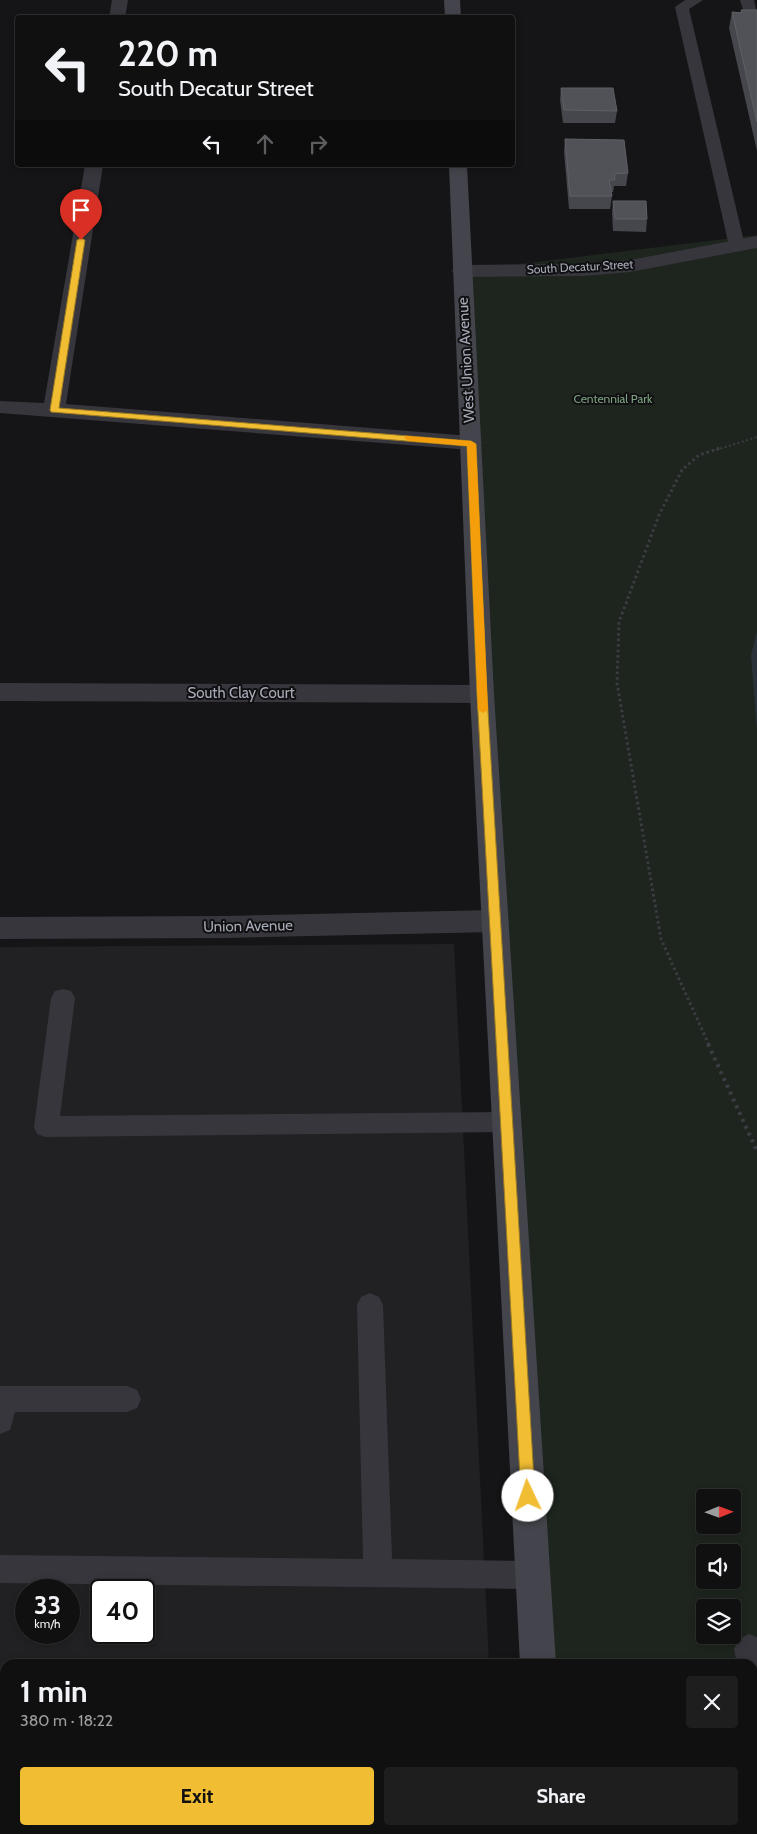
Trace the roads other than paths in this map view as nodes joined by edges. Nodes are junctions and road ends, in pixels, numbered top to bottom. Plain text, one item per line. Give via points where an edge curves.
1 (120, 0) edge
2 (452, 0) edge
3 (696, 0) edge
4 (747, 0) edge
5 (118, 15) edge
6 (453, 15) edge
7 (751, 17) edge
8 (94, 167) edge
9 (458, 167) edge
10 (757, 242) edge
11 (737, 246) junction
12 (462, 271) junction
13 (0, 408) edge
14 (54, 410) junction
15 (471, 444) junction
16 (0, 692) edge
17 (482, 694) junction
18 (495, 921) junction
19 (0, 928) edge
20 (63, 998) dead end
21 (507, 1122) junction
22 (370, 1304) dead end
23 (127, 1399) dead end
24 (1, 1407) edge
25 (0, 1569) edge
26 (378, 1573) junction
27 (533, 1575) junction
28 (538, 1659) edge

1 - 5 street
2 - 6 street
3 - 11 lane via 682,7
4 - 7 lane
8 - 14 street
9 - 12 street, West Union Avenue
10 - 11 street, South Decatur Street
11 - 12 street, South Decatur Street via 630,266 584,270
12 - 15 street, West Union Avenue
13 - 14 street
14 - 15 street
15 - 17 street, West Union Avenue
16 - 17 street, South Clay Court
17 - 18 street, West Union Avenue
18 - 19 street, Union Avenue
18 - 21 street, West Union Avenue
20 - 21 lane via 46,1127
21 - 27 street, West Union Avenue
22 - 26 lane
23 - 24 lane
25 - 26 lane
26 - 27 lane
27 - 28 street, West Union Avenue

